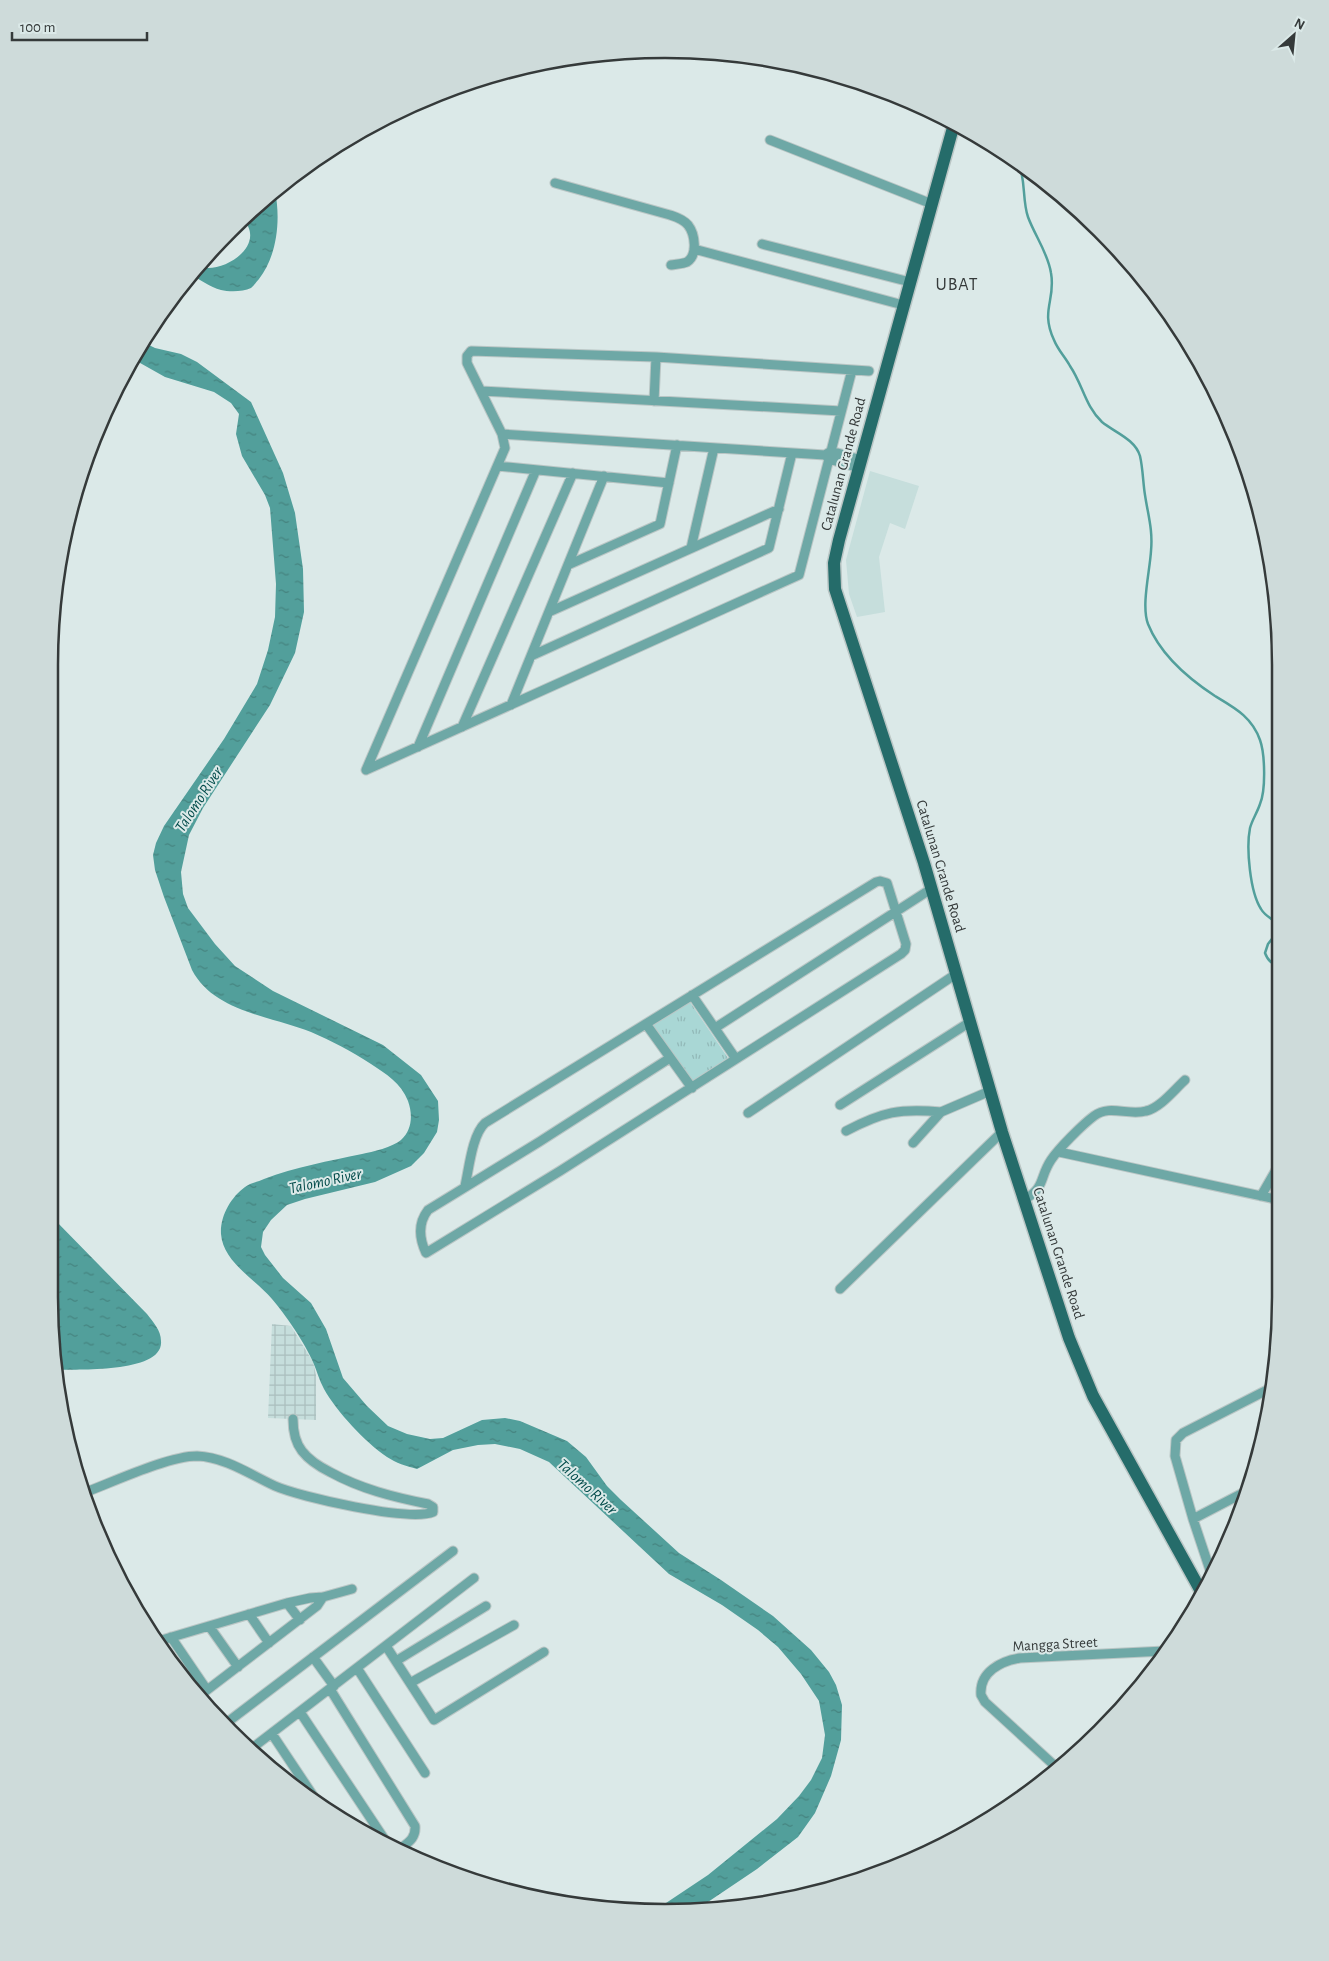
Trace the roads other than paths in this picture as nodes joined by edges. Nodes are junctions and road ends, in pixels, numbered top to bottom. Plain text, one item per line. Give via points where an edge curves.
1 (952, 130) edge
2 (770, 140) dead end
3 (555, 183) dead end
4 (932, 204) junction
5 (762, 244) dead end
6 (694, 248) junction
7 (671, 265) dead end
8 (910, 282) junction
9 (903, 305) junction
10 (656, 357) junction
11 (852, 370) junction
12 (869, 371) dead end
13 (481, 391) junction
14 (654, 401) junction
15 (841, 411) junction
16 (502, 434) junction
17 (677, 445) junction
18 (714, 448) junction
19 (792, 452) junction
20 (828, 455) junction
21 (860, 464) junction
22 (498, 466) junction
23 (536, 470) junction
24 (573, 473) junction
25 (604, 476) junction
26 (669, 483) junction
27 (779, 509) junction
28 (692, 548) junction
29 (568, 565) junction
30 (549, 612) junction
31 (531, 656) junction
32 (512, 705) junction
33 (462, 727) junction
34 (418, 747) junction
35 (931, 889) junction
36 (896, 912) junction
37 (956, 974) junction
38 (692, 995) junction
39 (970, 1022) junction
40 (646, 1024) junction
41 (715, 1028) junction
42 (670, 1058) junction
43 (736, 1059) junction
44 (1185, 1080) dead end
45 (692, 1088) junction
46 (990, 1091) junction
47 (840, 1105) dead end
48 (941, 1112) junction
49 (748, 1113) dead end
50 (846, 1131) dead end
51 (1002, 1132) junction
52 (913, 1143) dead end
53 (1059, 1152) junction
54 (1272, 1177) edge
55 (465, 1186) junction
56 (1261, 1196) junction
57 (1272, 1198) edge
58 (1024, 1200) junction
59 (840, 1288) dead end
60 (1264, 1392) edge
61 (293, 1419) dead end
62 (90, 1491) edge
63 (1238, 1495) edge
64 (1193, 1519) junction
65 (453, 1551) dead end
66 (1209, 1566) edge
67 (474, 1578) dead end
68 (1198, 1585) edge
69 (352, 1588) dead end
70 (323, 1598) junction
71 (287, 1603) junction
72 (486, 1606) dead end
73 (249, 1614) junction
74 (300, 1620) junction
75 (514, 1625) dead end
76 (209, 1626) junction
77 (170, 1637) junction
78 (164, 1639) edge
79 (269, 1643) junction
80 (386, 1646) junction
81 (1156, 1651) edge
82 (544, 1652) dead end
83 (313, 1657) junction
84 (396, 1661) junction
85 (238, 1667) junction
86 (357, 1668) junction
87 (410, 1683) junction
88 (332, 1688) junction
89 (207, 1690) junction
90 (204, 1692) edge
91 (300, 1712) junction
92 (230, 1720) edge
93 (272, 1734) junction
94 (256, 1746) edge
95 (1050, 1765) edge
96 (425, 1773) dead end
97 (307, 1787) edge
98 (380, 1832) edge
99 (405, 1845) edge

1 - 4 main road, Catalunan Grande Road
2 - 4 street
3 - 6 street via 678,218 692,232
4 - 8 main road, Catalunan Grande Road
5 - 8 street
6 - 7 street via 687,261
6 - 9 street
8 - 9 main road, Catalunan Grande Road
9 - 21 main road, Catalunan Grande Road
10 - 11 street
10 - 13 street via 475,350 468,353 467,359
10 - 14 street
11 - 12 street
11 - 15 street
13 - 14 street
13 - 16 street
14 - 15 street
15 - 20 street
16 - 17 street
16 - 22 street via 505,448
17 - 18 street
17 - 26 street
18 - 19 street
18 - 28 street
19 - 20 street
19 - 27 street
20 - 21 street
20 - 32 street via 799,575
21 - 35 main road, Catalunan Grande Road via 836,553 835,590
22 - 23 street
22 - 34 street via 366,770
23 - 24 street
23 - 34 street
24 - 25 street
24 - 33 street
25 - 26 street
25 - 29 street
26 - 29 street via 660,524
27 - 28 street
27 - 31 street via 769,548
28 - 30 street
29 - 30 street
30 - 31 street
31 - 32 street
32 - 33 street
33 - 34 street
35 - 36 street
35 - 37 main road, Catalunan Grande Road
36 - 38 street via 889,886 884,881 876,882
36 - 41 street
36 - 43 street via 906,944 901,954
37 - 39 main road, Catalunan Grande Road
37 - 49 street
38 - 40 street
38 - 41 street
39 - 46 main road, Catalunan Grande Road
39 - 47 street
40 - 42 street
40 - 55 street via 481,1127
41 - 43 street
42 - 45 street
42 - 55 street
43 - 45 street
44 - 53 street via 1147,1111 1101,1112
45 - 55 street via 426,1253 420,1235 423,1216 435,1204
46 - 48 street
46 - 51 main road, Catalunan Grande Road
48 - 50 street via 894,1112
48 - 52 street
51 - 58 main road, Catalunan Grande Road
51 - 59 street
53 - 56 street
53 - 58 street via 1050,1162 1039,1189
54 - 56 street
56 - 57 street
58 - 68 main road, Catalunan Grande Road via 1082,1372
60 - 64 street via 1183,1432 1176,1440 1175,1456
61 - 62 street via 302,1452 322,1468 374,1492 428,1504 433,1507 432,1512 382,1511 320,1500 199,1456 171,1461
63 - 64 street
64 - 66 street
65 - 83 street
67 - 80 street
69 - 70 street
70 - 71 street
70 - 74 street
71 - 73 street
71 - 74 street
72 - 84 street
73 - 76 street
73 - 79 street
74 - 79 street
75 - 87 street
76 - 77 street
76 - 85 street
77 - 78 street
77 - 89 street
79 - 85 street
80 - 84 street
80 - 86 street
81 - 95 street, Mangga Street via 1020,1658 1006,1660 993,1668 980,1688 985,1702
82 - 87 street via 434,1720
83 - 88 street
83 - 92 street
84 - 87 street
85 - 89 street
86 - 88 street
86 - 96 street
88 - 91 street
88 - 99 street via 415,1826 412,1840
89 - 90 street
91 - 93 street
91 - 98 street
93 - 94 street
93 - 97 street

